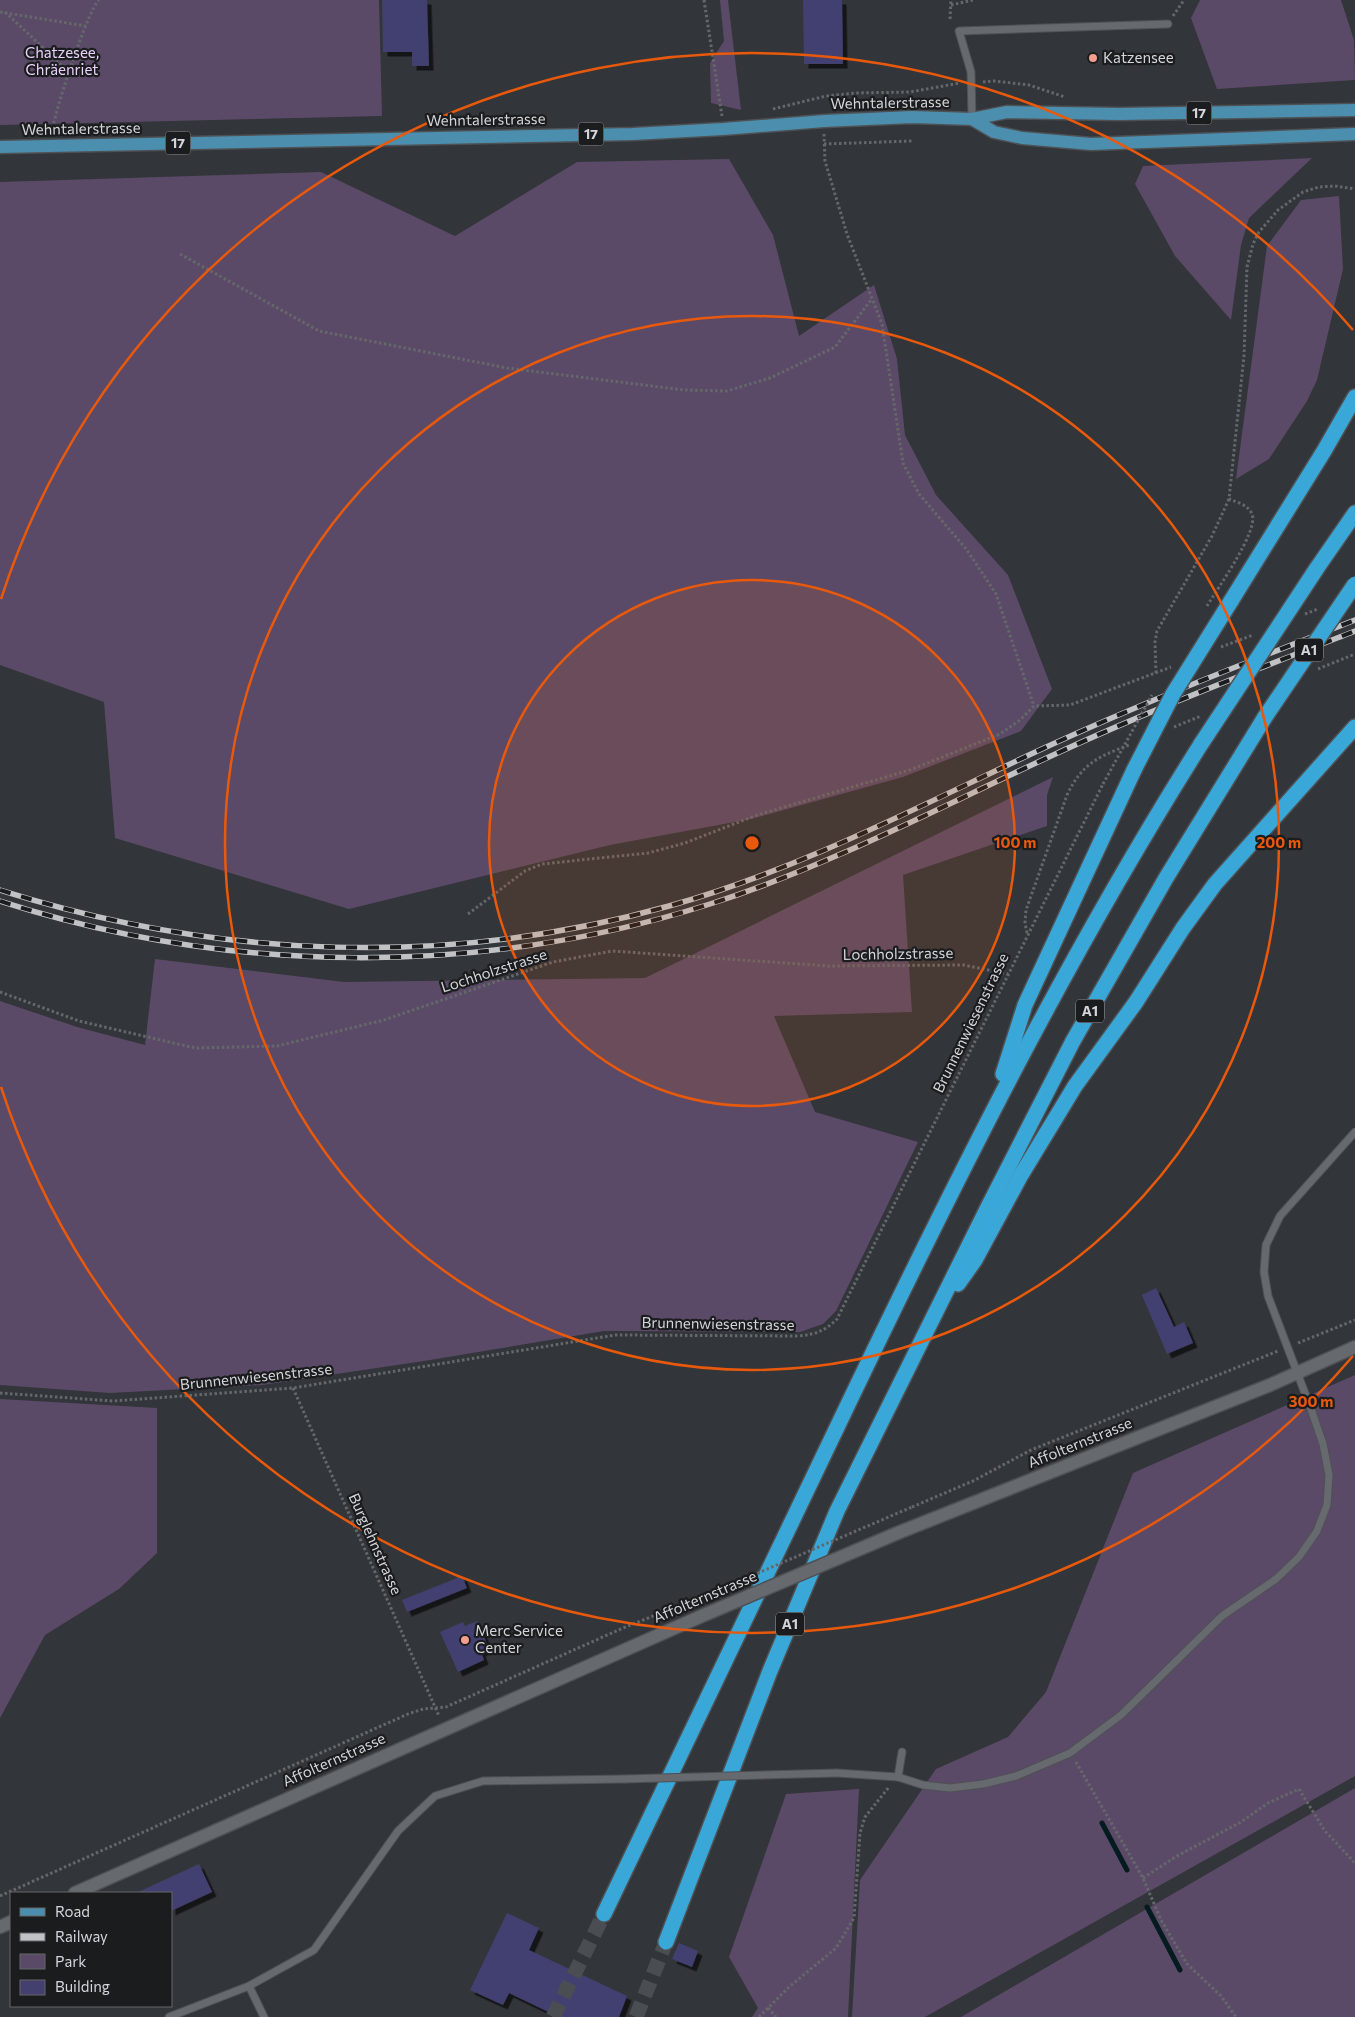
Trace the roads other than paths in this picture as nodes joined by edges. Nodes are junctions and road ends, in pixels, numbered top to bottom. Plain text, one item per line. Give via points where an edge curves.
1 (1168, 24) road end
2 (1355, 110) edge
3 (972, 119) junction
4 (1355, 134) edge
5 (0, 148) edge
6 (1355, 397) edge
7 (1355, 513) edge
8 (1355, 584) edge
9 (1355, 727) edge
10 (992, 1111) junction
11 (1355, 1132) edge
12 (935, 1315) junction
13 (1355, 1347) edge
14 (1298, 1371) junction
15 (902, 1752) dead end
16 (898, 1777) junction
17 (77, 1892) edge
18 (604, 1914) tunnel mouth
19 (666, 1942) tunnel mouth
20 (249, 1986) junction
21 (169, 2017) edge
22 (264, 2017) edge

1 - 3 lane via 960,31 971,74
2 - 3 main road, Wehntalerstrasse / 17 via 1119,114 1007,112
3 - 4 main road, Wehntalerstrasse / 17 via 994,132 1022,138 1091,144
3 - 5 main road, Wehntalerstrasse / 17 via 927,117 824,121 633,134
6 - 10 highway, bridge via 1173,694 1134,770 1025,1005
7 - 10 highway, A1, bridge via 1201,744 1132,857
8 - 12 highway, A1, bridge via 1209,805 1114,967 989,1204
9 - 12 highway via 1214,884 1136,1002 1075,1086 975,1260
10 - 18 highway, A1 via 865,1368
11 - 14 lane via 1280,1216 1266,1245 1264,1272 1268,1296
12 - 19 highway, A1 via 837,1511 770,1671
13 - 14 street, Affolternstrasse
14 - 16 lane via 1323,1444 1329,1475 1327,1505 1317,1531 1299,1557 1276,1579 1222,1616 1121,1715 1070,1753 1016,1776 983,1784 950,1788 923,1785
14 - 17 street, Affolternstrasse, bridge via 704,1615
15 - 16 lane
16 - 20 lane, bridge via 837,1773 483,1781 435,1796 398,1831 314,1950
20 - 21 lane
20 - 22 lane

